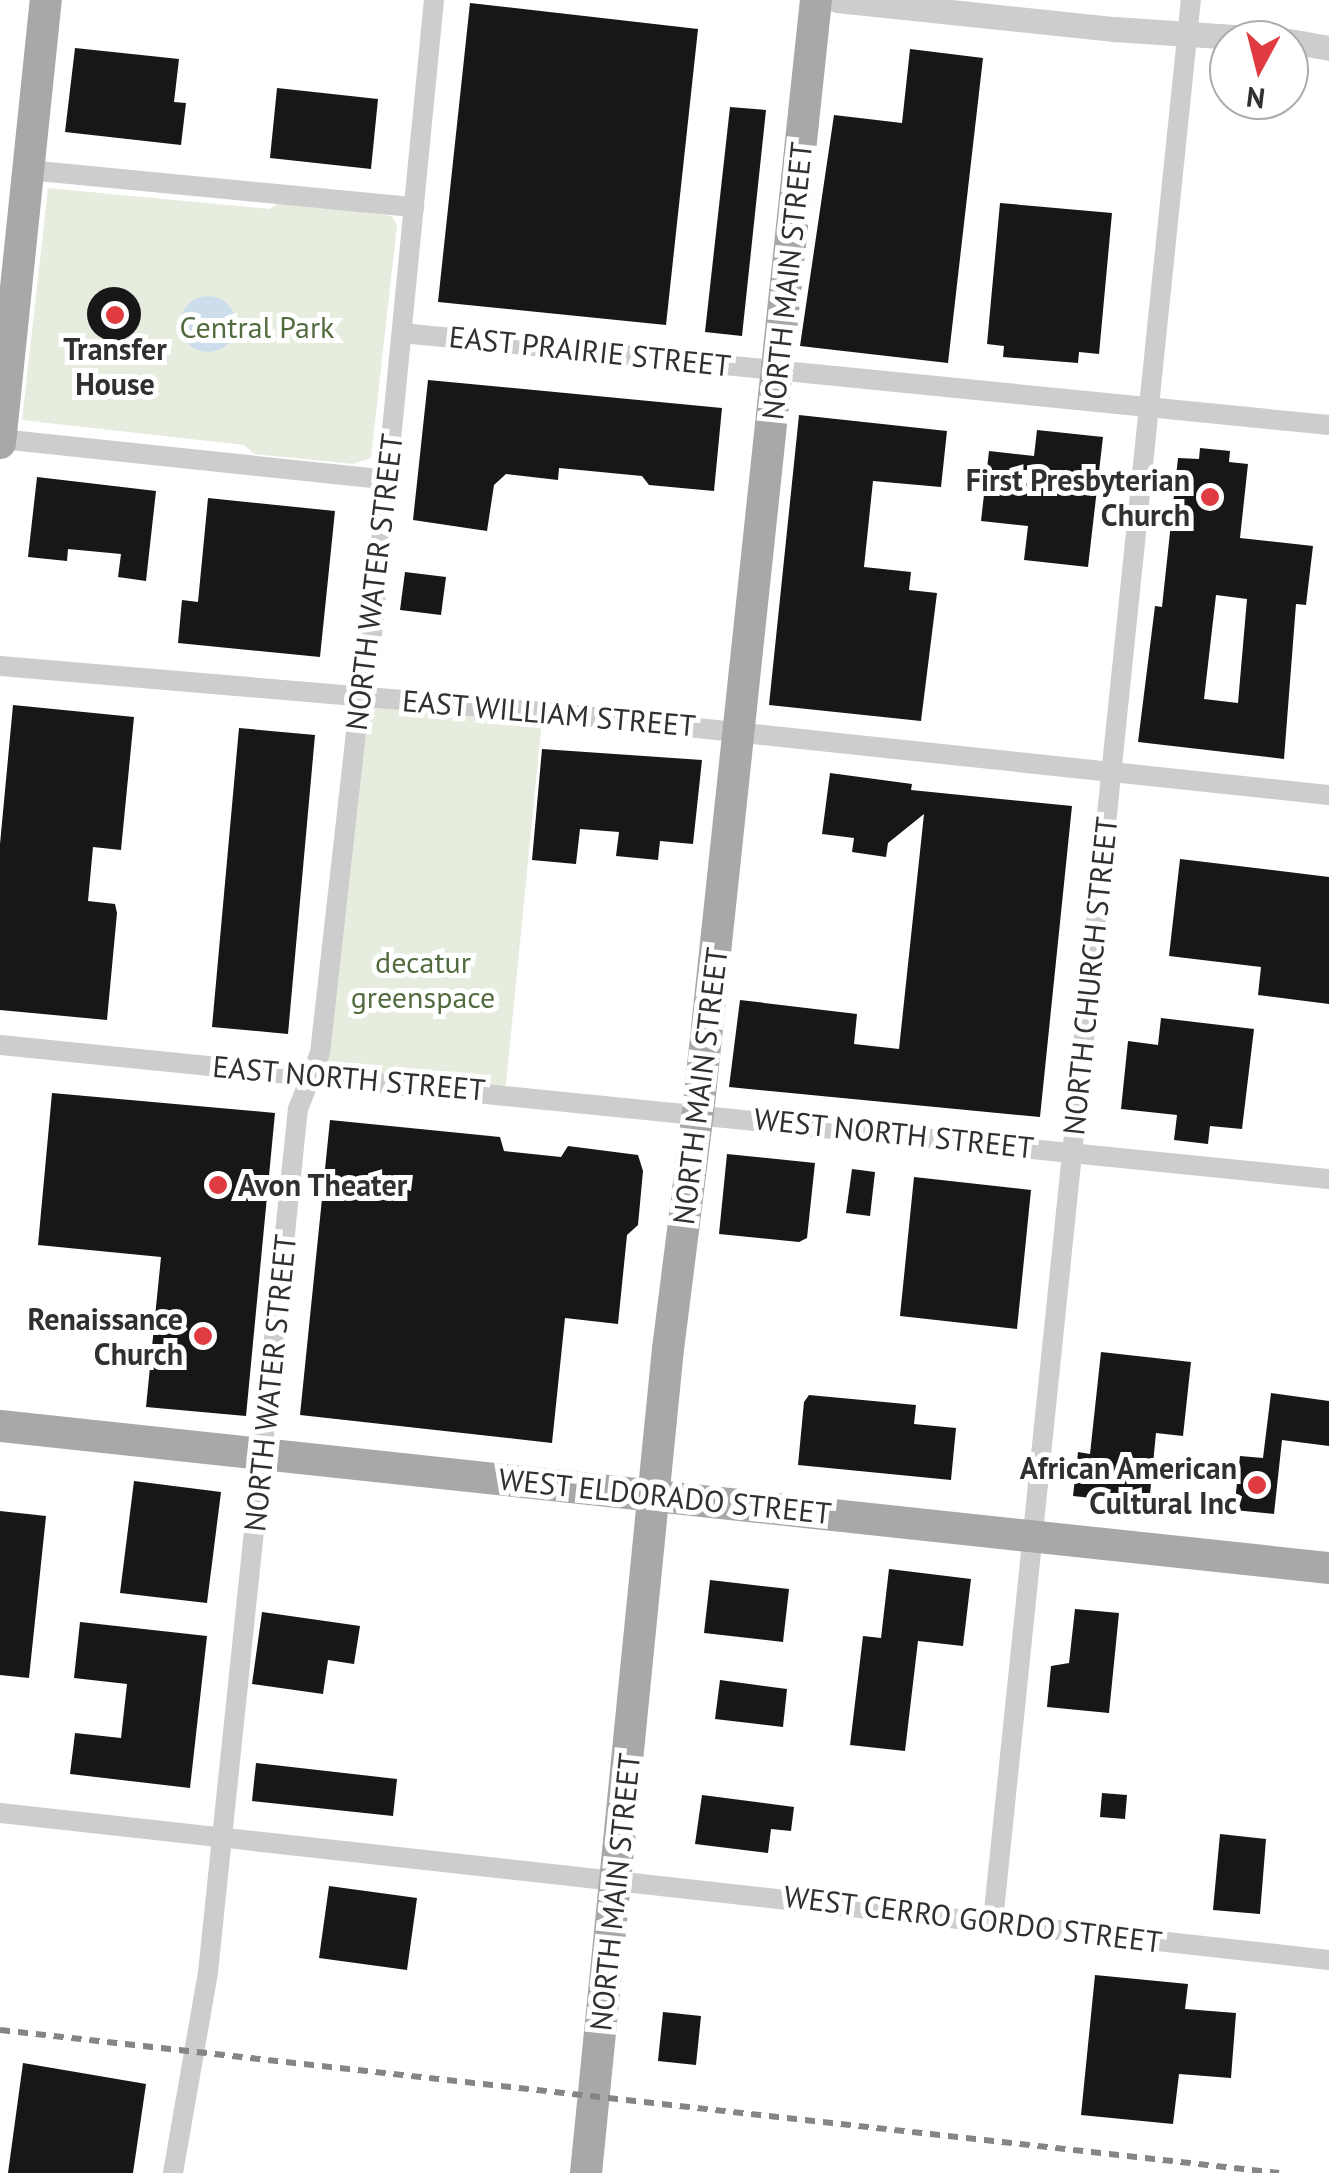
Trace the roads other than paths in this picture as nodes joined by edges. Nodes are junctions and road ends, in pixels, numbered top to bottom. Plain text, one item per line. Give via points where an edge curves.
1 (46, 0) edge
2 (434, 0) edge
3 (816, 0) edge
4 (837, 0) edge
5 (1192, 0) edge
6 (1187, 38) junction
7 (1209, 38) edge
8 (1209, 45) edge
9 (28, 170) junction
10 (414, 208) junction
11 (6, 305) edge
12 (402, 333) junction
13 (778, 369) junction
14 (1150, 408) junction
15 (1329, 424) edge
16 (0, 441) edge
17 (388, 480) junction
18 (0, 666) edge
19 (360, 694) junction
20 (740, 731) junction
21 (1112, 771) junction
22 (1329, 795) edge
23 (0, 1045) edge
24 (312, 1075) junction
25 (698, 1113) junction
26 (1071, 1152) junction
27 (1329, 1179) edge
28 (0, 1426) edge
29 (263, 1453) junction
30 (654, 1495) junction
31 (1031, 1534) junction
32 (1329, 1568) edge
33 (0, 1812) edge
34 (220, 1835) junction
35 (618, 1878) junction
36 (993, 1921) junction
37 (1329, 1960) edge
38 (174, 2173) edge
39 (586, 2173) edge

1 - 9 main road
2 - 10 street, NORTH WATER STREET
3 - 13 main road, NORTH MAIN STREET
4 - 6 street
5 - 6 street, NORTH CHURCH STREET
6 - 7 street
6 - 8 street
6 - 14 street, NORTH CHURCH STREET
9 - 10 street
9 - 11 main road
10 - 12 street, NORTH WATER STREET
11 - 16 main road
12 - 13 street, EAST PRAIRIE STREET
12 - 17 street, NORTH WATER STREET
13 - 14 street, EAST PRAIRIE STREET
13 - 20 main road, NORTH MAIN STREET
14 - 15 street, EAST PRAIRIE STREET
14 - 21 street, NORTH CHURCH STREET
16 - 17 street
17 - 19 street, NORTH WATER STREET via 369,665
18 - 19 street, EAST WILLIAM STREET
19 - 20 street, EAST WILLIAM STREET
19 - 24 street, NORTH WATER STREET via 321,1048
20 - 21 street, EAST WILLIAM STREET
20 - 25 main road, NORTH MAIN STREET
21 - 22 street, EAST WILLIAM STREET
21 - 26 street, NORTH CHURCH STREET
23 - 24 street, EAST NORTH STREET
24 - 25 street, EAST NORTH STREET
24 - 29 street, NORTH WATER STREET via 298,1109
25 - 26 street, WEST NORTH STREET
25 - 30 main road, NORTH MAIN STREET
26 - 27 street, WEST NORTH STREET
26 - 31 street, NORTH CHURCH STREET
28 - 29 main road, WEST ELDORADO STREET
29 - 30 main road, WEST ELDORADO STREET
29 - 34 street, NORTH WATER STREET
30 - 31 main road, WEST ELDORADO STREET
30 - 35 main road, NORTH MAIN STREET
31 - 32 main road, WEST ELDORADO STREET
31 - 36 street, NORTH CHURCH STREET
33 - 34 street, WEST CERRO GORDO STREET
34 - 35 street, WEST CERRO GORDO STREET
34 - 38 street, NORTH WATER STREET via 208,1972
35 - 36 street, WEST CERRO GORDO STREET
35 - 39 main road, NORTH MAIN STREET
36 - 37 street, WEST CERRO GORDO STREET

